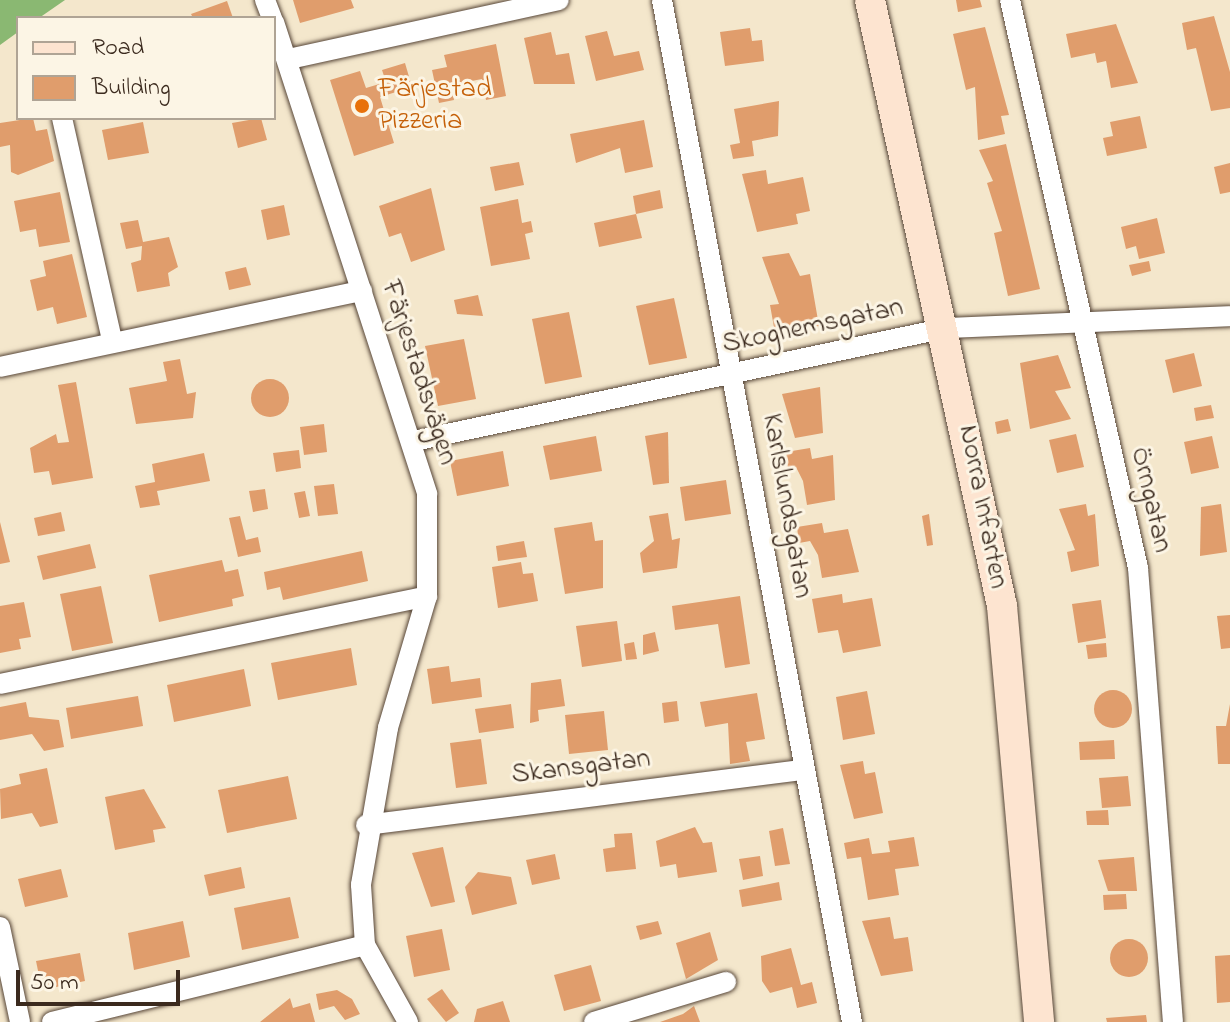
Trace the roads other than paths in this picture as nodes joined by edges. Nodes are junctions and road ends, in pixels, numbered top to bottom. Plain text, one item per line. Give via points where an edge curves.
1 (559, 0) edge
2 (662, 0) edge
3 (870, 0) edge
4 (1010, 0) edge
5 (276, 27) edge
6 (289, 59) junction
7 (62, 120) edge
8 (362, 291) junction
9 (1230, 316) edge
10 (1081, 323) junction
11 (946, 328) junction
12 (112, 339) junction
13 (0, 367) edge
14 (735, 372) junction
15 (414, 441) junction
16 (427, 596) junction
17 (0, 684) edge
18 (804, 770) junction
19 (366, 825) junction
20 (0, 927) edge
21 (365, 945) junction
22 (726, 982) dead end
23 (20, 1022) edge
24 (52, 1022) edge
25 (408, 1022) edge
26 (594, 1022) edge
27 (852, 1022) edge
28 (1039, 1022) edge
29 (1173, 1022) edge

1 - 6 street
2 - 14 street, Karlslundsgatan
3 - 11 street, Norra Infarten
4 - 10 street, Örngatan
5 - 6 street, Färjestadsvägen
6 - 8 street, Färjestadsvägen
7 - 12 street
8 - 12 street
8 - 15 street, Färjestadsvägen
9 - 10 street, Skoghemsgatan
10 - 11 street, Skoghemsgatan
10 - 29 street, Örngatan via 1138,568
11 - 14 street, Skoghemsgatan
11 - 28 street, Norra Infarten via 1002,606
12 - 13 street
14 - 15 street, Skoghemsgatan
14 - 18 street, Karlslundsgatan
15 - 16 street, Färjestadsvägen via 427,494
16 - 17 street
16 - 19 street, Färjestadsvägen
18 - 19 street, Skansgatan
18 - 27 street, Karlslundsgatan
19 - 21 street, Färjestadsvägen
20 - 23 street
21 - 24 street
21 - 25 street, Färjestadsvägen
22 - 26 street

